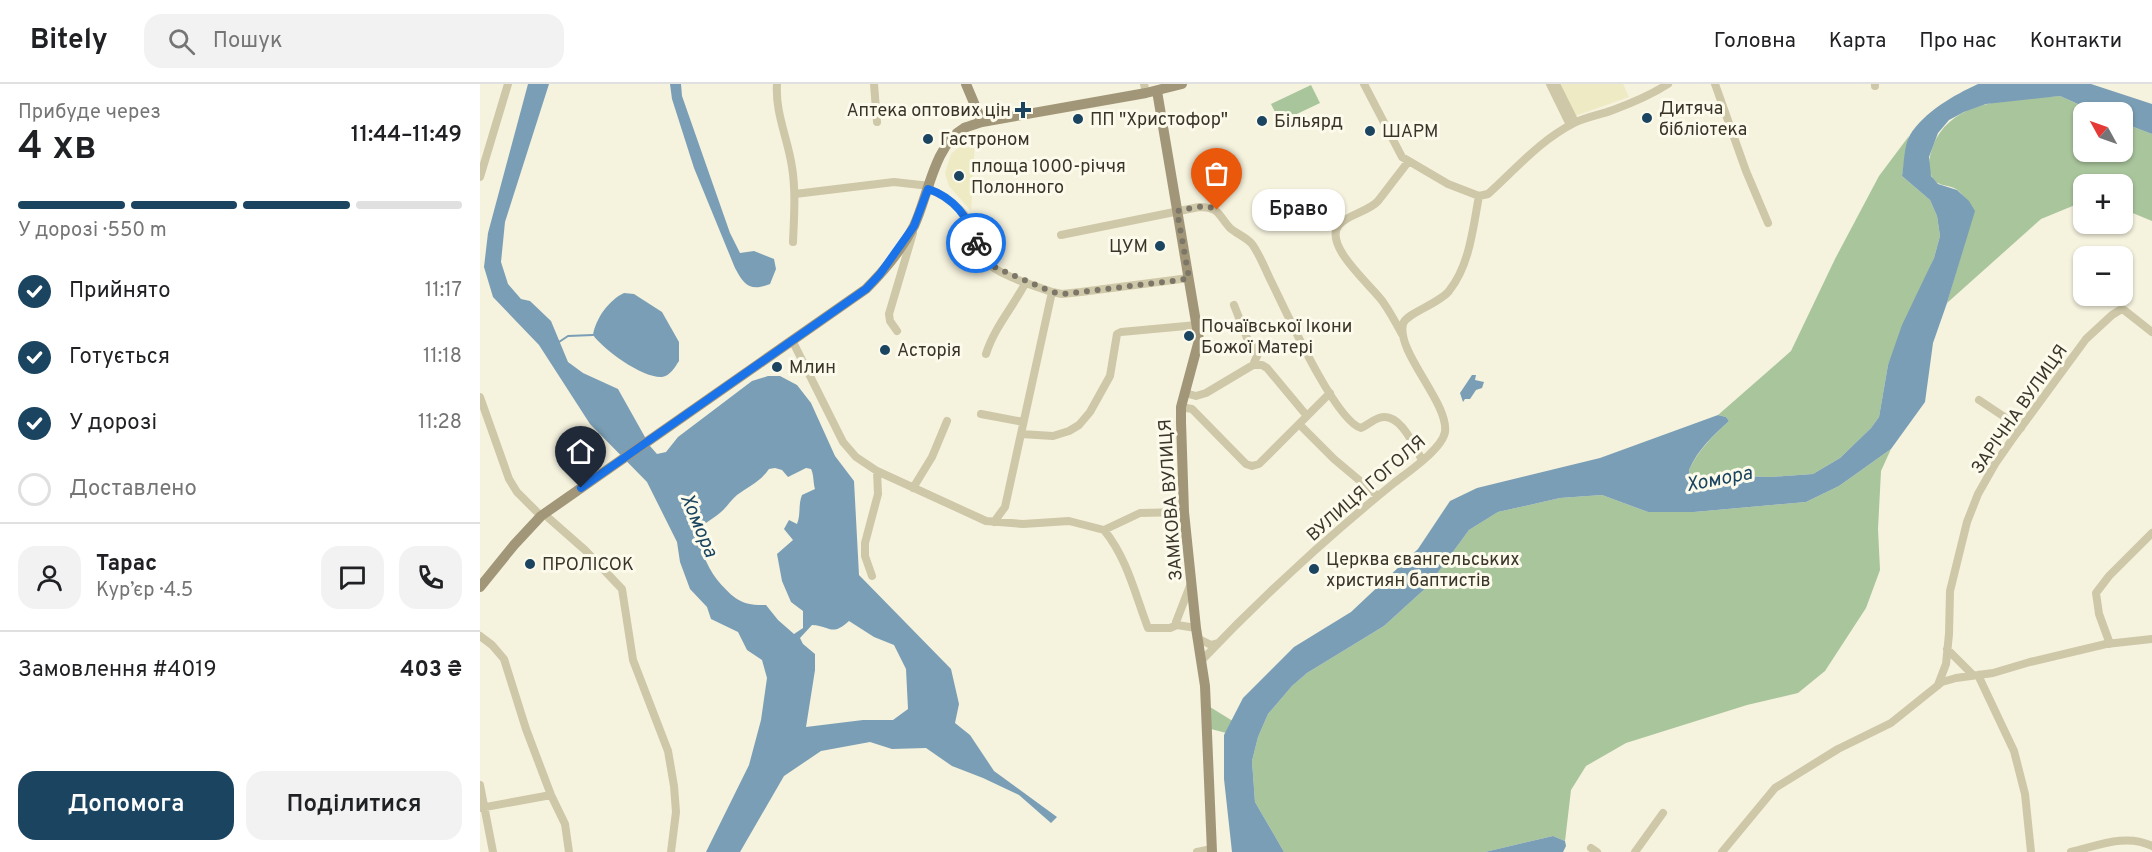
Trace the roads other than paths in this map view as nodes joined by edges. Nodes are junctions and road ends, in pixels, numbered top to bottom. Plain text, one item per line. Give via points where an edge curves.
1 (508, 84) edge
2 (777, 84) edge
3 (874, 84) edge
4 (966, 84) edge
5 (1182, 84) edge
6 (1364, 84) edge
7 (1550, 84) edge
8 (1556, 84) edge
9 (1668, 84) edge
10 (1715, 84) edge
11 (1149, 89) edge
12 (877, 122) dead end
13 (982, 122) junction
14 (1572, 124) junction
15 (1408, 162) junction
16 (480, 177) edge
17 (929, 188) junction
18 (795, 194) junction
19 (1479, 196) junction
20 (1177, 211) junction
21 (1768, 223) dead end
22 (914, 226) junction
23 (1061, 235) dead end
24 (793, 243) dead end
25 (1189, 278) junction
26 (1026, 282) junction
27 (1052, 292) junction
28 (1234, 305) dead end
29 (1409, 315) junction
30 (1391, 316) junction
31 (1197, 325) junction
32 (897, 331) dead end
33 (2152, 332) edge
34 (1403, 336) junction
35 (792, 340) junction
36 (986, 354) dead end
37 (1258, 354) junction
38 (1253, 365) junction
39 (1267, 368) junction
40 (1330, 393) junction
41 (1191, 395) junction
42 (480, 397) edge
43 (1979, 400) dead end
44 (1187, 408) junction
45 (981, 414) dead end
46 (1307, 416) junction
47 (947, 421) dead end
48 (1023, 422) junction
49 (1299, 424) junction
50 (2021, 428) junction
51 (1021, 434) junction
52 (1422, 460) junction
53 (877, 471) junction
54 (892, 477) junction
55 (913, 488) junction
56 (878, 494) junction
57 (1378, 496) junction
58 (1004, 510) junction
59 (1184, 512) junction
60 (543, 515) junction
61 (994, 522) junction
62 (1008, 524) junction
63 (1104, 530) junction
64 (2152, 533) edge
65 (873, 576) dead end
66 (1192, 582) junction
67 (480, 587) edge
68 (1177, 625) junction
69 (1196, 633) junction
70 (480, 636) edge
71 (2152, 639) edge
72 (1218, 643) junction
73 (2110, 644) junction
74 (1947, 649) junction
75 (1201, 661) junction
76 (1976, 675) junction
77 (1937, 686) junction
78 (480, 784) edge
79 (551, 795) junction
80 (482, 808) edge
81 (1663, 813) dead end
82 (2152, 846) edge
83 (1212, 851) edge
84 (493, 852) edge
85 (569, 852) edge
86 (671, 852) edge
87 (1197, 852) edge
88 (1635, 852) edge
89 (1722, 852) edge
90 (2031, 852) edge
91 (2071, 852) edge

1 - 16 street
2 - 18 street via 776,100
3 - 12 street
4 - 13 main road
5 - 11 main road
6 - 15 street via 1394,146
7 - 14 street
8 - 14 street
9 - 14 street via 1612,111
10 - 21 street
11 - 13 main road
11 - 20 main road, ЗАМКОВА ВУЛИЦЯ
13 - 17 main road via 964,129 950,141
14 - 19 street via 1528,155 1488,194
15 - 19 street
15 - 30 street, ВУЛИЦЯ ГОГОЛЯ via 1373,206 1339,224 1336,230 1338,245 1349,266 1370,285
17 - 18 street via 894,182
17 - 22 main road
17 - 26 street via 940,193 966,218 982,258
18 - 24 street
19 - 29 street via 1471,239 1454,283 1440,300
20 - 23 street
20 - 25 main road, ЗАМКОВА ВУЛИЦЯ
20 - 40 street via 1211,207 1252,245
22 - 32 street via 889,314
22 - 35 main road via 866,289
25 - 27 street via 1062,294
25 - 31 main road, ЗАМКОВА ВУЛИЦЯ
26 - 27 street
26 - 36 street via 991,338
27 - 48 street
28 - 37 street
29 - 30 street
29 - 34 street via 1403,325
30 - 34 street, ВУЛИЦЯ ГОГОЛЯ
31 - 41 main road, ЗАМКОВА ВУЛИЦЯ via 1199,340
31 - 51 street via 1117,334 1110,376 1079,425 1053,436
33 - 50 street, ЗАРІЧНА ВУЛИЦЯ via 2124,310 2112,315 2086,339
34 - 52 street, ВУЛИЦЯ ГОГОЛЯ via 1445,425 1439,445
35 - 53 street via 843,442
35 - 60 main road
37 - 38 street
37 - 39 street
38 - 39 street
38 - 41 street via 1206,393
39 - 46 street
40 - 46 street
40 - 52 street via 1355,426 1361,428 1379,418 1394,420
41 - 44 main road, ЗАМКОВА ВУЛИЦЯ
42 - 60 street via 509,479 517,492
43 - 50 street
44 - 49 street via 1252,466 1259,464
44 - 59 main road, ЗАМКОВА ВУЛИЦЯ
45 - 48 street
46 - 49 street
47 - 55 street
48 - 51 street
49 - 57 street
50 - 74 street, ЗАРІЧНА ВУЛИЦЯ via 1995,464 1967,522 1950,591
51 - 58 street
52 - 57 street, ВУЛИЦЯ ГОГОЛЯ
53 - 54 street
53 - 56 street
54 - 55 street
54 - 56 street
55 - 61 street
56 - 65 street via 865,543 865,556
57 - 72 street, ВУЛИЦЯ ГОГОЛЯ
58 - 61 street
58 - 62 street
59 - 63 street via 1140,513
59 - 66 main road, ЗАМКОВА ВУЛИЦЯ
60 - 67 main road
60 - 86 street via 585,550 622,589 633,660 668,751 676,812
61 - 62 street
62 - 63 street via 1069,521
63 - 68 street via 1125,563 1148,628
64 - 73 street via 2096,593
66 - 68 street
66 - 69 main road, ЗАМКОВА ВУЛИЦЯ
68 - 69 street
69 - 72 street via 1211,645
69 - 75 main road, ЗАМКОВА ВУЛИЦЯ
70 - 79 street via 504,660
71 - 73 street
72 - 75 street, ВУЛИЦЯ ГОГОЛЯ
73 - 76 street
74 - 76 street
74 - 77 street, ЗАРІЧНА ВУЛИЦЯ
75 - 83 main road, ЗАМКОВА ВУЛИЦЯ
76 - 77 street
76 - 90 street via 2014,752 2025,794
77 - 89 street via 1892,723 1838,749 1775,788
78 - 80 street
79 - 80 street
79 - 85 street via 565,824
80 - 84 street
81 - 88 street
82 - 91 street via 2127,839
83 - 87 street

